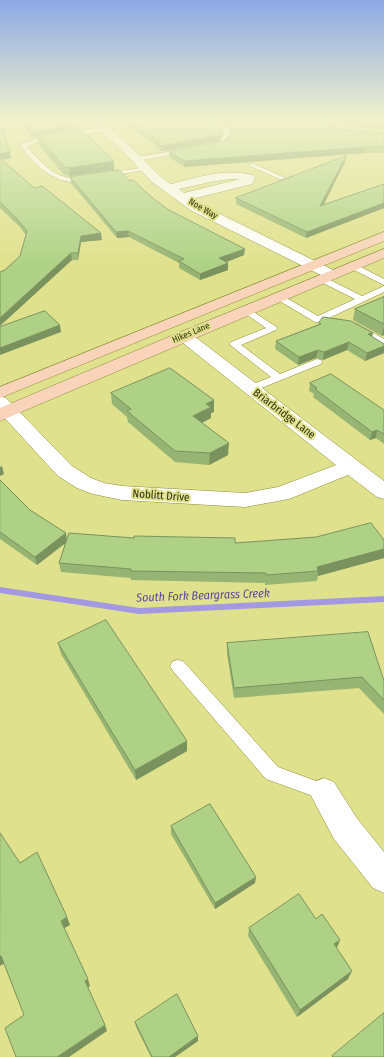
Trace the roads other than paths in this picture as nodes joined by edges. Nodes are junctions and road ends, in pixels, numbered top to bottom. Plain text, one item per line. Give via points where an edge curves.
1 (45, 168) edge
2 (122, 168) edge
3 (145, 168) edge
4 (259, 168) edge
5 (264, 171) junction
6 (245, 176) junction
7 (281, 178) dead end
8 (170, 188) junction
9 (183, 198) junction
10 (384, 236) edge
11 (384, 253) edge
12 (312, 265) junction
13 (353, 266) junction
14 (327, 277) junction
15 (384, 282) edge
16 (384, 289) edge
17 (278, 297) junction
18 (362, 299) junction
19 (246, 310) junction
20 (318, 320) junction
21 (184, 336) junction
22 (384, 343) edge
23 (317, 362) edge
24 (279, 378) junction
25 (250, 389) junction
26 (0, 393) edge
27 (3, 409) edge
28 (351, 466) junction
29 (384, 492) edge
30 (178, 666) dead end
31 (324, 792) joint
32 (384, 877) edge

1 - 2 lane via 63,180
3 - 8 street, Noe Way
4 - 5 lane
5 - 6 lane
5 - 7 lane
6 - 8 street via 230,175
6 - 9 street via 249,178 248,181
8 - 9 street, Noe Way
9 - 12 street, Noe Way via 197,208
10 - 12 main road, Hikes Lane
11 - 13 main road, Hikes Lane
12 - 14 street, Noe Way
12 - 26 main road, Hikes Lane
13 - 14 main road, Hikes Lane
13 - 15 lane
14 - 17 main road, Hikes Lane
14 - 18 lane
16 - 18 lane
17 - 19 main road, Hikes Lane
17 - 20 lane
18 - 20 lane
19 - 21 main road, Hikes Lane
19 - 24 lane via 273,328 234,344
20 - 22 lane via 352,324
21 - 25 street, Briarbridge Lane
21 - 27 main road, Hikes Lane
23 - 24 lane
24 - 25 lane
25 - 28 street, Briarbridge Lane
27 - 28 street, Noblitt Drive via 70,476 100,489 122,493 222,500 264,498 299,489
28 - 29 street, Briarbridge Lane
30 - 31 lane via 272,773
31 - 32 street via 345,828

